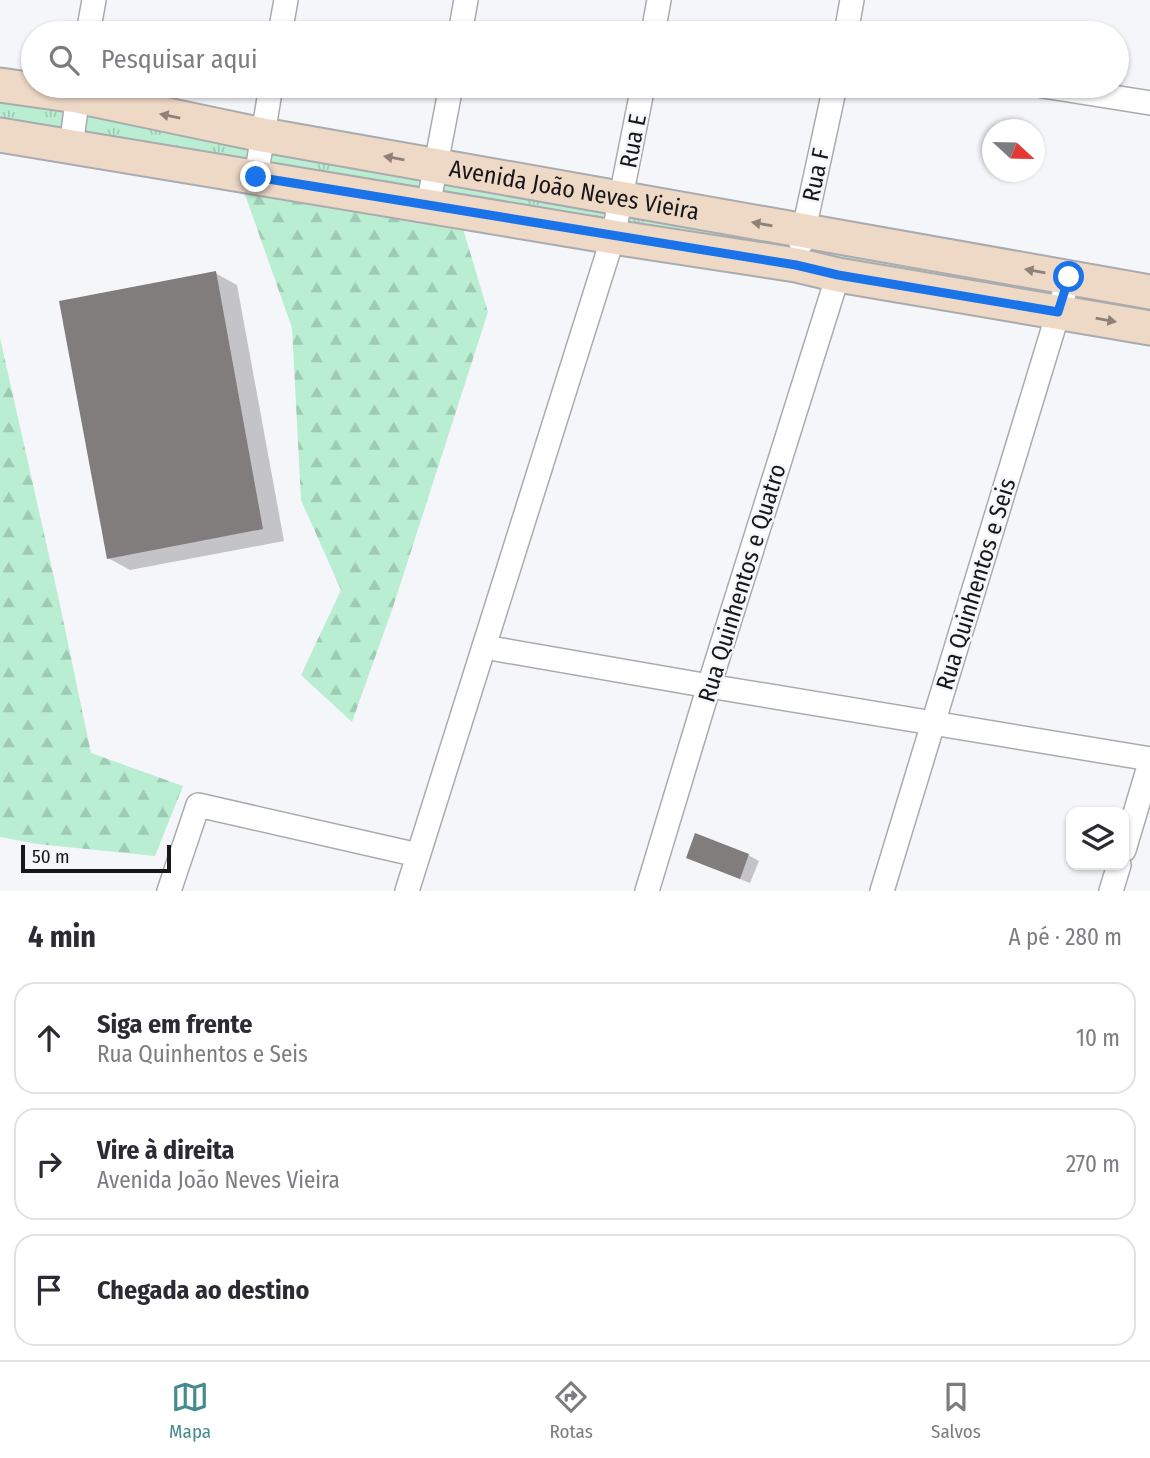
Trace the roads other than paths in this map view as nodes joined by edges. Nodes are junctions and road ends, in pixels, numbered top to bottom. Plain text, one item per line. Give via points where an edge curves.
1 (94, 0) edge
2 (286, 0) edge
3 (466, 0) edge
4 (659, 0) edge
5 (852, 0) edge
6 (90, 21) edge
7 (282, 21) edge
8 (462, 21) edge
9 (655, 21) edge
10 (848, 21) edge
11 (0, 85) edge
12 (21, 87) edge
13 (77, 98) edge
14 (107, 98) edge
15 (269, 98) edge
16 (449, 98) edge
17 (641, 98) edge
18 (832, 98) edge
19 (1119, 98) edge
20 (1150, 103) edge
21 (0, 135) edge
22 (263, 135) junction
23 (71, 147) junction
24 (436, 166) junction
25 (256, 177) junction
26 (622, 200) junction
27 (428, 206) junction
28 (803, 231) junction
29 (613, 237) junction
30 (796, 265) junction
31 (838, 275) junction
32 (1069, 277) junction
33 (1150, 292) edge
34 (1058, 312) junction
35 (1150, 328) edge
36 (484, 647) junction
37 (709, 686) junction
38 (934, 723) junction
39 (1150, 761) edge
40 (1129, 833) edge
41 (418, 855) junction
42 (1117, 870) edge
43 (169, 891) edge
44 (407, 891) edge
45 (647, 891) edge
46 (882, 891) edge
47 (1111, 891) edge

1 - 6 street
2 - 7 street
3 - 8 street
4 - 9 street
5 - 10 street
11 - 12 street, Avenida João Neves Vieira
13 - 23 street
22 -> 14 street, Avenida João Neves Vieira
15 - 22 street
16 - 24 street
17 - 26 street, Rua E
18 - 28 street, Rua F
19 - 20 street
21 - 23 street, Avenida João Neves Vieira
24 -> 22 street, Avenida João Neves Vieira
22 - 25 street
23 - 25 street, Avenida João Neves Vieira
24 - 26 street, Avenida João Neves Vieira
24 - 27 street
25 - 27 street, Avenida João Neves Vieira
28 -> 26 street, Avenida João Neves Vieira
26 - 29 street, Rua E
27 - 29 street, Avenida João Neves Vieira
28 - 30 street, Rua F
32 -> 28 street, Avenida João Neves Vieira
29 - 30 street, Avenida João Neves Vieira
29 - 36 street, Rua E
30 - 31 street, Avenida João Neves Vieira
31 - 34 street, Avenida João Neves Vieira
31 - 37 street, Rua Quinhentos e Quatro
32 - 33 street, Avenida João Neves Vieira
32 - 34 street, Rua Quinhentos e Seis
34 -> 35 street, Avenida João Neves Vieira
34 - 38 street, Rua Quinhentos e Seis
36 - 37 street
36 - 41 street, Rua E
37 - 38 street
37 - 45 street, Rua Quinhentos e Quatro
38 - 39 street
38 - 46 street, Rua Quinhentos e Seis
39 - 40 street
41 - 43 street via 198,805
41 - 44 street, Rua E
42 - 47 street

